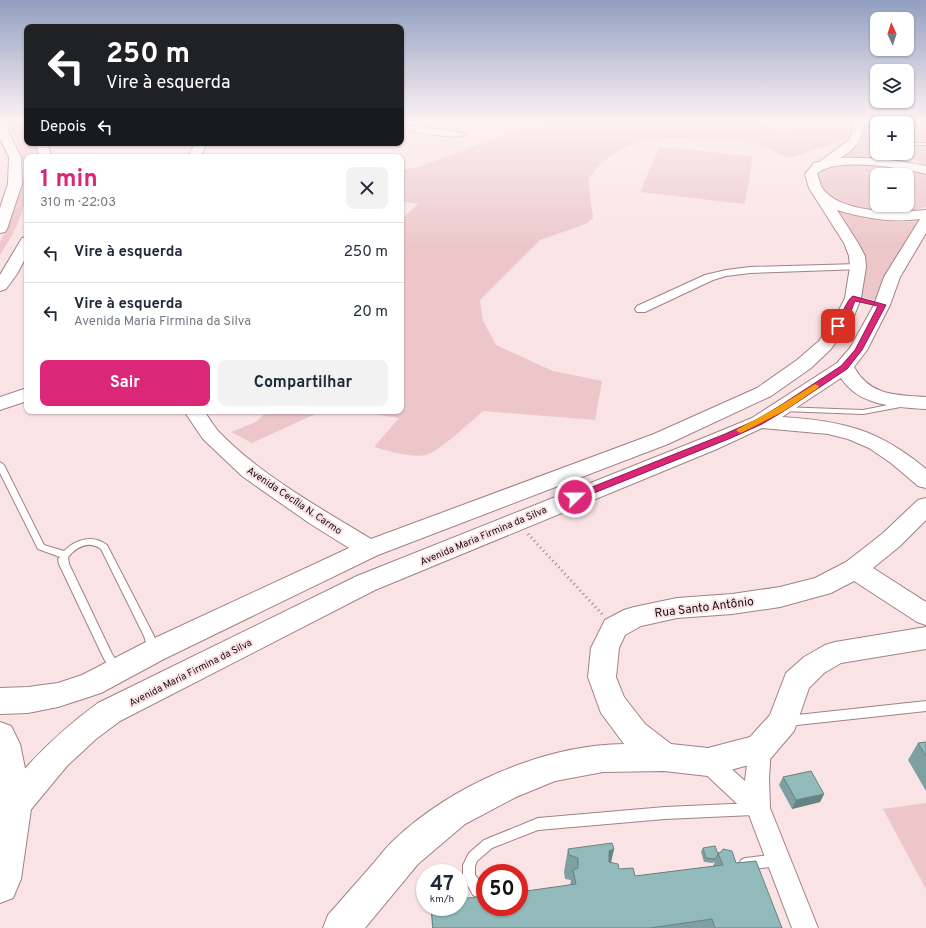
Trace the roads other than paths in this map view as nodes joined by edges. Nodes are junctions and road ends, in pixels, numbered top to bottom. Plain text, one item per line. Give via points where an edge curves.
1 (17, 163) edge
2 (822, 163) edge
3 (832, 163) edge
4 (890, 163) edge
5 (912, 163) edge
6 (818, 166) junction
7 (925, 170) edge
8 (21, 177) edge
9 (819, 194) junction
10 (926, 214) edge
11 (926, 221) edge
12 (0, 229) edge
13 (24, 246) edge
14 (858, 266) junction
15 (24, 270) edge
16 (5, 280) edge
17 (853, 298) junction
18 (882, 305) junction
19 (641, 309) dead end
20 (844, 368) junction
21 (764, 392) junction
22 (24, 395) edge
23 (918, 402) edge
24 (0, 404) edge
25 (785, 406) junction
26 (196, 414) edge
27 (759, 422) junction
28 (0, 465) edge
29 (926, 481) edge
30 (926, 506) edge
31 (358, 554) junction
32 (65, 555) junction
33 (855, 569) junction
34 (366, 583) junction
35 (926, 615) edge
36 (206, 627) junction
37 (926, 638) edge
38 (154, 651) junction
39 (220, 656) junction
40 (118, 670) junction
41 (170, 680) junction
42 (0, 701) edge
43 (926, 706) edge
44 (783, 722) junction
45 (0, 736) edge
46 (760, 748) junction
47 (664, 757) junction
48 (708, 762) junction
49 (16, 802) junction
50 (758, 808) junction
51 (778, 860) junction
52 (734, 865) edge
53 (0, 885) edge
54 (476, 887) edge
55 (341, 928) edge
56 (805, 928) edge

1 - 8 main road
2 - 6 main road
3 - 6 main road
4 - 7 main road
5 - 7 main road
6 - 9 main road via 811,174
8 - 12 main road via 15,184
9 - 10 main road via 838,205 868,214 895,217
9 - 14 main road via 851,243
11 - 18 main road, Avenida Maria Firmina da Silva via 892,277
13 - 16 main road
14 - 17 main road
14 - 19 street via 726,273 710,277
15 - 16 main road
17 - 18 main road
17 - 21 main road via 845,316 825,345 804,364
18 - 20 main road, Avenida Maria Firmina da Silva via 858,350
20 - 23 main road via 849,378 860,389 872,395 884,399
20 - 25 main road, Avenida Maria Firmina da Silva
21 - 25 main road
21 - 31 main road via 661,439
22 - 24 main road
23 - 25 lane via 863,412
25 - 27 main road, Avenida Maria Firmina da Silva
26 - 31 main road, Avenida Cecília N. Carmo via 210,435 250,471 317,517
27 - 29 main road via 814,426 868,439 891,453
27 - 34 main road, Avenida Maria Firmina da Silva
28 - 32 lane via 40,547
30 - 33 main road, Rua Santo Antônio via 891,540
31 - 34 main road, Avenida Cecília N. Carmo
31 - 36 main road
32 - 38 lane via 69,550 89,542 97,542 104,547
32 - 40 lane via 64,564 108,656
33 - 35 main road
33 - 47 main road, Rua Santo Antônio via 822,586 780,597 677,608 634,617 616,628 605,648 602,677 612,704 634,733
34 - 39 main road, Avenida Maria Firmina da Silva
36 - 38 main road
36 - 39 main road
37 - 44 main road via 835,653 814,665 796,682
38 - 40 main road
38 - 41 main road
39 - 41 main road, Avenida Maria Firmina da Silva
40 - 42 main road via 91,684 58,695
41 - 49 main road, Avenida Maria Firmina da Silva via 109,712 86,730 56,756
43 - 44 lane
44 - 46 main road
45 - 49 main road via 5,744
46 - 48 main road
46 - 50 street
47 - 48 main road
47 - 55 main road via 603,758 553,767 505,786 453,813 406,852
48 - 50 street
49 - 53 main road
50 - 51 street
50 - 54 lane via 538,824 488,844 473,857 469,865 469,877
51 - 52 lane
51 - 56 street

